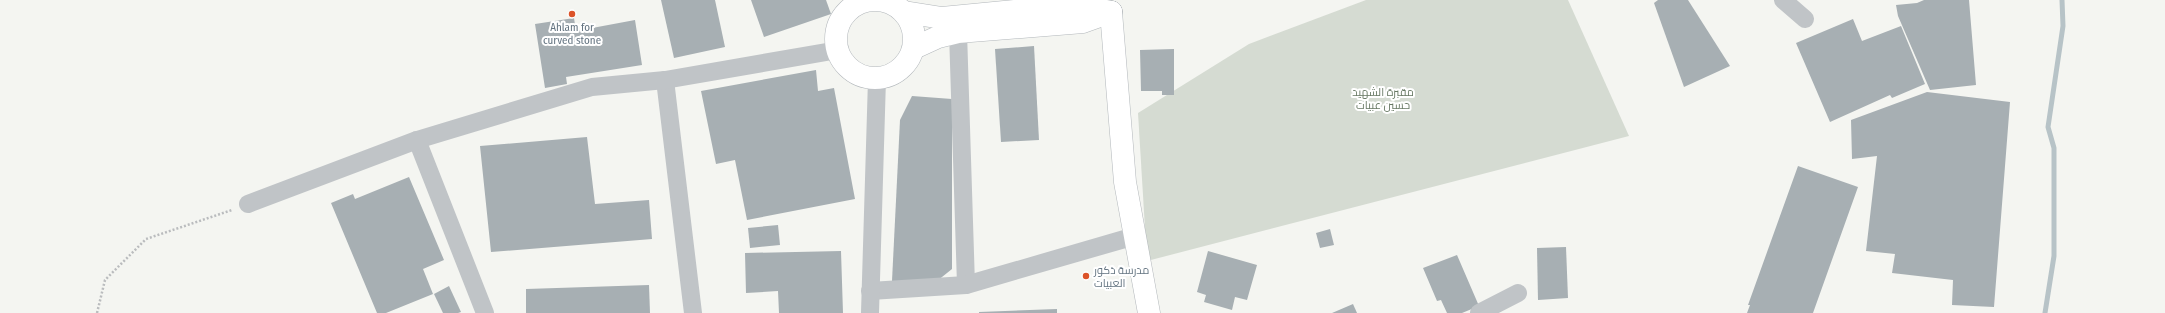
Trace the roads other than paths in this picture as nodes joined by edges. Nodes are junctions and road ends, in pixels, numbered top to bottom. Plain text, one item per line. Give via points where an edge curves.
1 (1783, 0) edge
2 (1058, 3) edge
3 (896, 6) edge
4 (1111, 6) edge
5 (848, 7) edge
6 (1805, 19) dead end
7 (958, 32) junction
8 (914, 48) junction
9 (838, 50) junction
10 (877, 79) junction
11 (665, 80) junction
12 (417, 140) junction
13 (248, 204) road end
14 (1135, 236) junction
15 (966, 285) junction
16 (870, 291) junction
17 (1518, 294) dead end
18 (485, 313) edge
19 (692, 313) edge
20 (870, 313) edge
21 (1149, 313) edge
22 (1480, 313) edge

1 - 6 street
2 - 3 street via 942,18
2 - 4 street
3 - 5 street via 881,1 868,1
3 - 8 street via 911,23
4 - 7 street via 1083,22
4 - 14 street via 1125,182
5 - 9 street via 836,37
7 - 8 street via 938,37
7 - 15 street
8 - 10 street via 909,60 900,70
9 - 10 street via 843,62 852,71 864,77
9 - 11 street
10 - 16 street
11 - 12 street via 592,87
11 - 19 street
12 - 13 street
12 - 18 street
14 - 15 street
14 - 21 street
15 - 16 street
16 - 20 street
17 - 22 street

